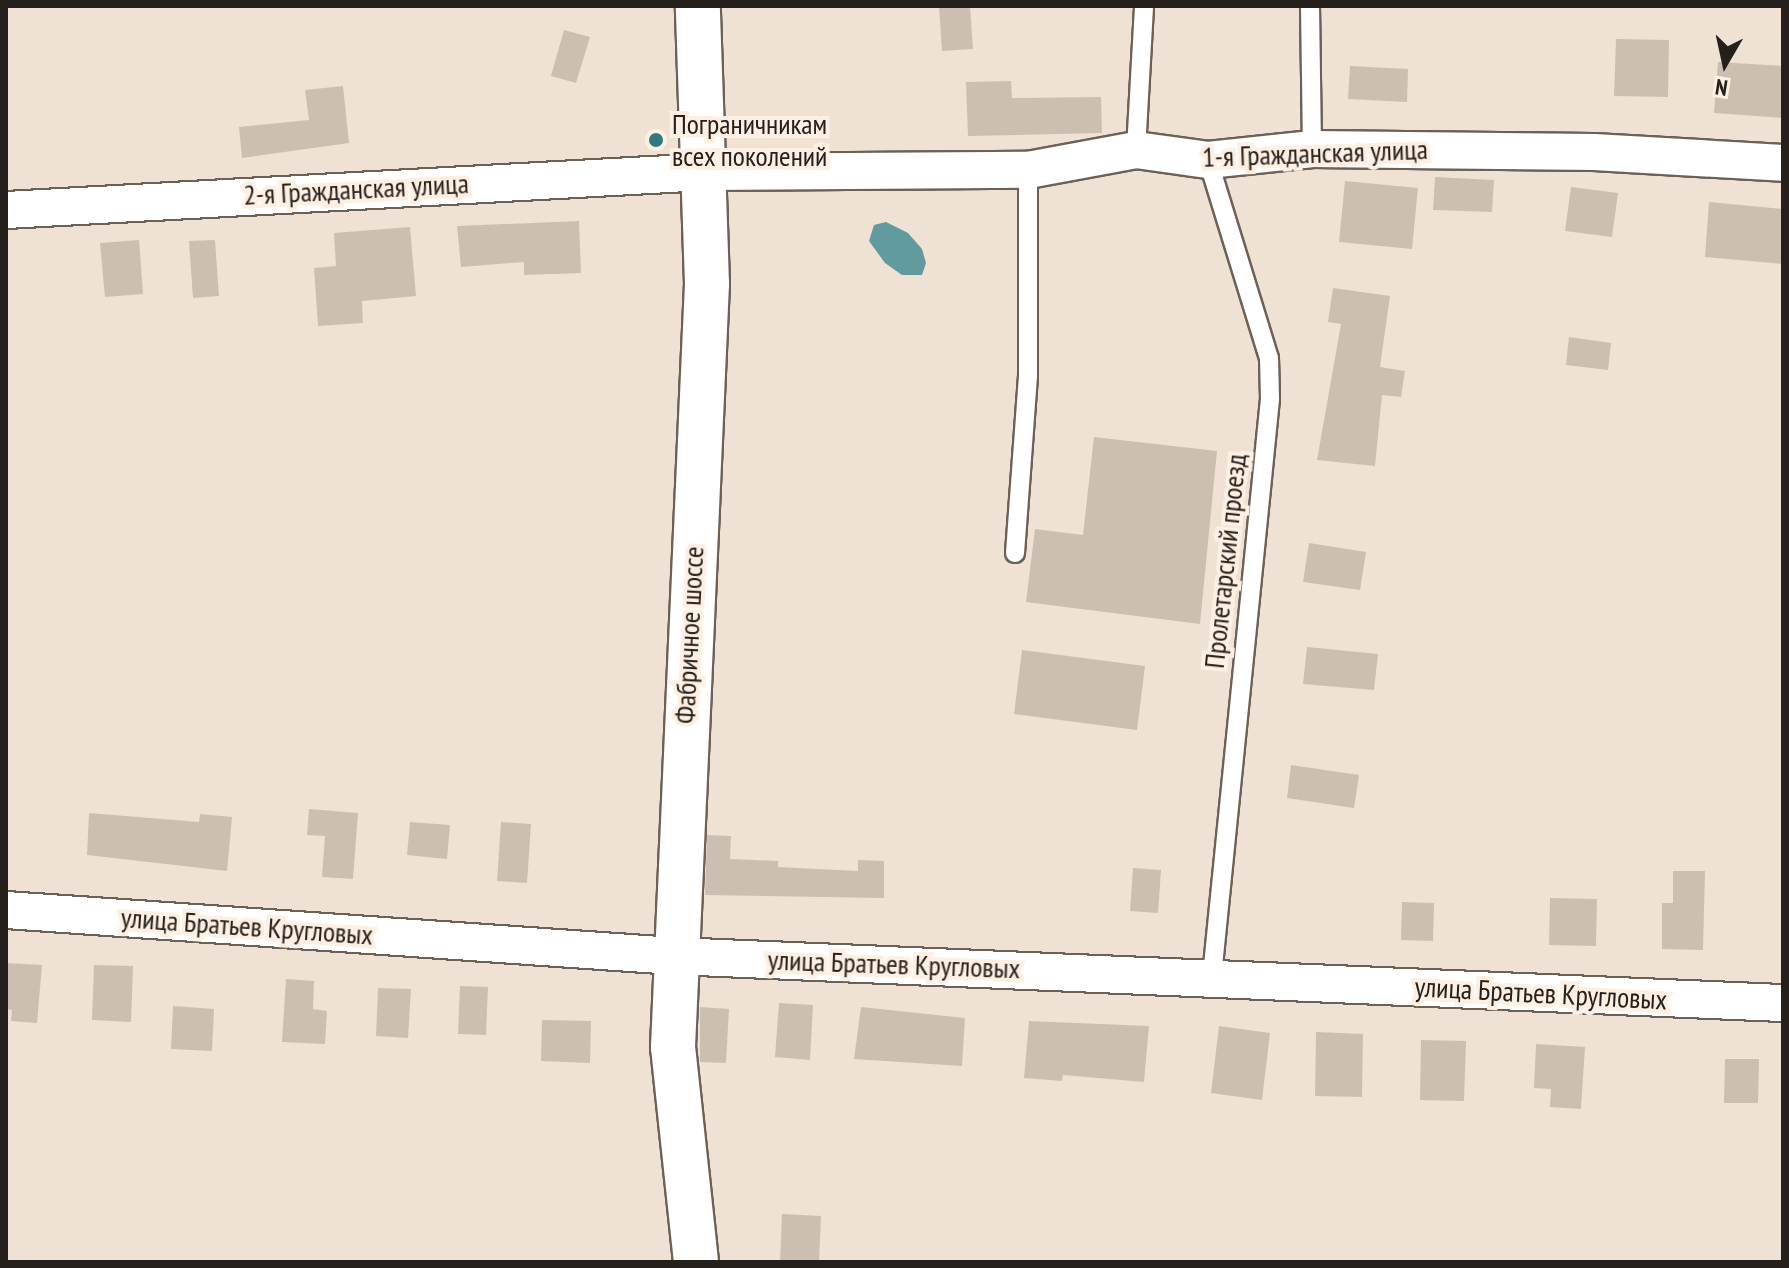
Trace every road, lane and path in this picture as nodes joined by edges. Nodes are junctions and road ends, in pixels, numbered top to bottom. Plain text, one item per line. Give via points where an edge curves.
1 (698, 6) edge
2 (1144, 6) edge
3 (1310, 6) edge
4 (1312, 149) junction
5 (1136, 150) junction
6 (1208, 160) junction
7 (1783, 163) edge
8 (1028, 170) junction
9 (706, 172) junction
10 (6, 210) edge
11 (1015, 553) dead end
12 (6, 910) edge
13 (674, 956) junction
14 (1212, 976) junction
15 (1783, 1003) edge
16 (696, 1262) edge

1 - 9 main road, Фабричное шоссе
2 - 5 lane
3 - 4 lane
4 - 6 street, 1-я Гражданская улица
4 - 7 street, 1-я Гражданская улица via 1594,152
5 - 6 street, 1-я Гражданская улица
5 - 8 street, 1-я Гражданская улица
6 - 14 lane, Пролетарский проезд via 1265,344 1270,399
8 - 9 street, 1-я Гражданская улица
8 - 11 lane via 1028,375
9 - 10 street, 2-я Гражданская улица
9 - 13 main road, Фабричное шоссе via 707,284
12 - 13 street, улица Братьев Кругловых
13 - 14 street, улица Братьев Кругловых
13 - 16 main road, Фабричное шоссе via 676,1109
14 - 15 street, улица Братьев Кругловых

